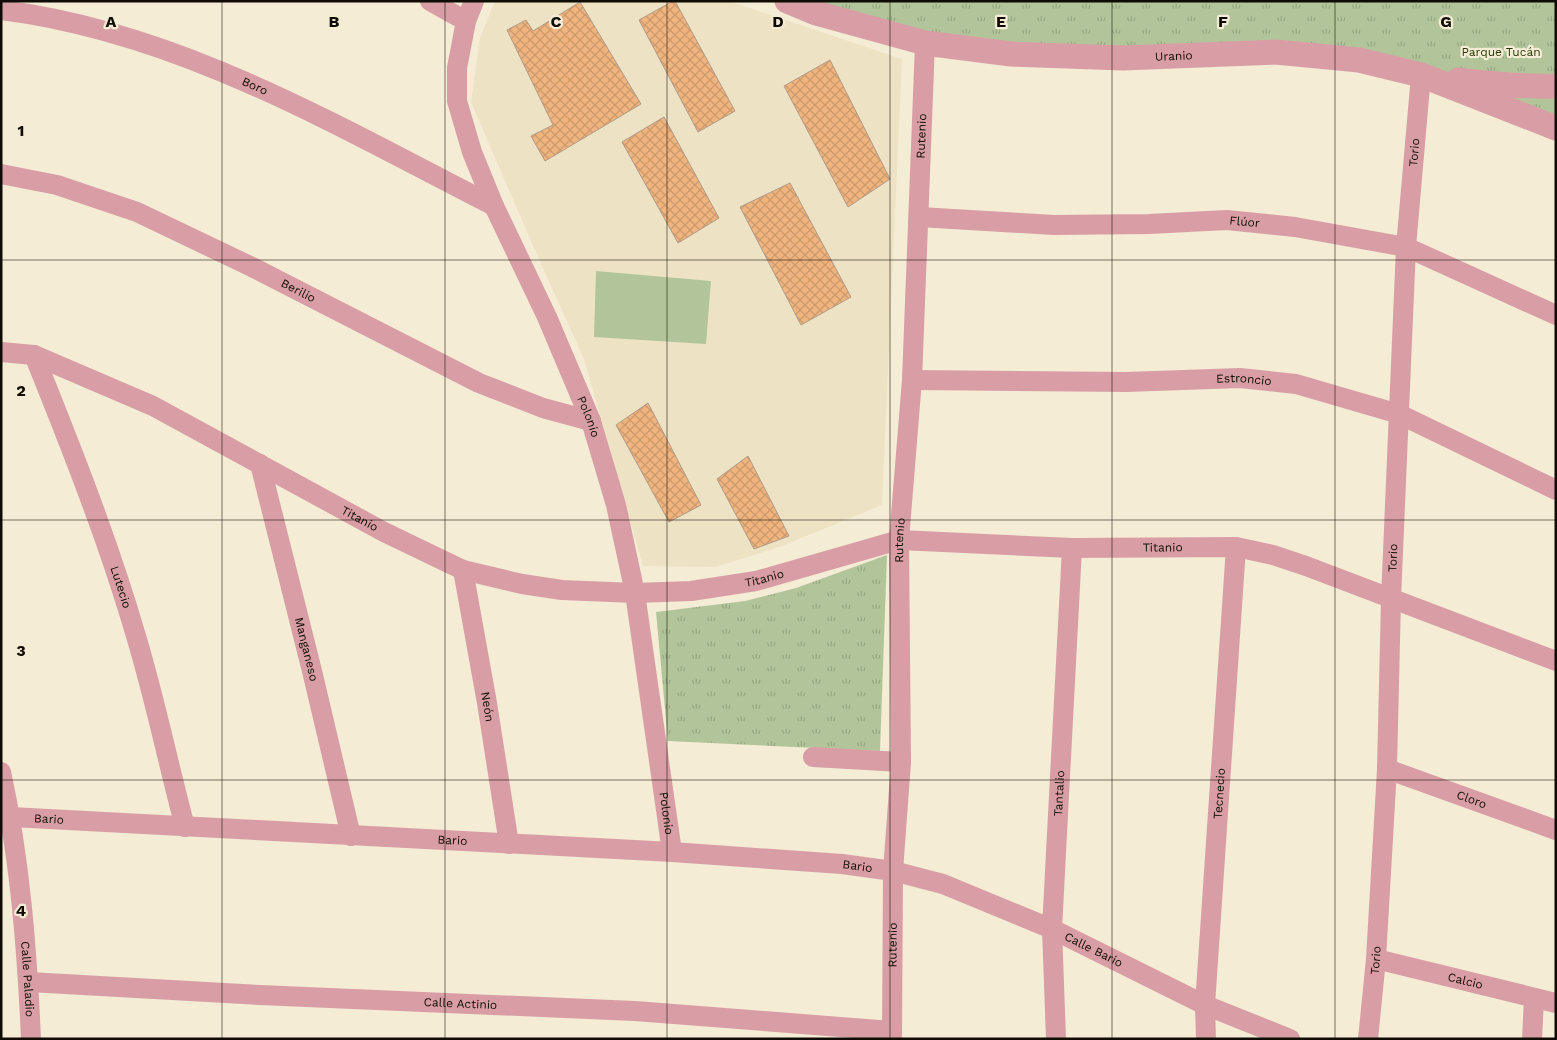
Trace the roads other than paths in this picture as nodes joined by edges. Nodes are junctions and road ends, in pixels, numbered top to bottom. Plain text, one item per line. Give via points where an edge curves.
1 (430, 1) edge
2 (474, 1) edge
3 (786, 1) edge
4 (1, 10) edge
5 (466, 21) junction
6 (925, 43) junction
7 (1421, 75) junction
8 (1556, 86) edge
9 (1556, 128) edge
10 (1, 174) edge
11 (494, 206) junction
12 (919, 217) junction
13 (1406, 247) junction
14 (1556, 314) edge
15 (1, 352) edge
16 (34, 354) junction
17 (912, 380) junction
18 (1398, 414) junction
19 (590, 422) junction
20 (260, 464) junction
21 (1556, 490) edge
22 (899, 540) junction
23 (1236, 547) junction
24 (1072, 548) junction
25 (463, 570) junction
26 (636, 593) junction
27 (1391, 599) junction
28 (1556, 661) edge
29 (813, 757) dead end
30 (901, 762) junction
31 (1387, 768) junction
32 (1, 772) edge
33 (11, 817) junction
34 (184, 827) junction
35 (1556, 830) edge
36 (351, 836) junction
37 (509, 844) junction
38 (672, 852) junction
39 (893, 871) junction
40 (1052, 930) junction
41 (1376, 959) junction
42 (29, 982) junction
43 (1534, 998) junction
44 (1556, 1003) edge
45 (1205, 1005) junction
46 (892, 1035) edge
47 (31, 1039) edge
48 (1056, 1039) edge
49 (1206, 1039) edge
50 (1290, 1039) edge
51 (1368, 1039) edge
52 (1532, 1039) edge

1 - 5 street
2 - 5 street, Polonio
3 - 6 street, Uranio via 816,13
4 - 11 street, Boro via 102,29 176,54 334,124
5 - 11 street, Polonio via 457,68 458,101 472,152
6 - 7 street, Uranio via 1011,54 1123,58 1276,52 1359,60
6 - 12 street, Rutenio
7 - 8 street via 1484,84
7 - 9 street, Uranio
7 - 13 street, Torio
10 - 19 street, Berilio via 57,185 137,212 479,383
11 - 19 street, Polonio via 547,317
12 - 13 street, Flúor via 1054,225 1227,220 1295,226
12 - 17 street, Rutenio
13 - 14 street, Flúor
13 - 18 street, Torio
15 - 16 street, Titanio
16 - 20 street, Titanio via 153,406
16 - 34 street, Lutecio via 98,522 136,636
17 - 18 street, Estroncio via 1126,382 1240,378 1296,384
17 - 22 street, Rutenio
18 - 21 street, Estroncio
18 - 27 street, Torio
19 - 26 street, Polonio via 616,505
20 - 25 street, Titanio via 384,532
20 - 36 street, Manganeso
22 - 24 street, Titanio
22 - 26 street, Titanio via 756,581 691,591
22 - 30 street, Rutenio
23 - 24 street, Titanio
23 - 27 street, Titanio via 1306,566
23 - 45 street, Tecnecio
24 - 40 street, Tantalio
25 - 26 street, Titanio via 562,590
25 - 37 street, Neón
26 - 38 street, Polonio
27 - 28 street, Titanio
27 - 31 street, Torio
29 - 30 street
30 - 39 street, Rutenio
31 - 35 street, Cloro
31 - 41 street, Torio
32 - 33 street, Calle Paladio
33 - 34 street, Bario
33 - 42 street, Calle Paladio
34 - 36 street, Bario
36 - 37 street, Bario
37 - 38 street, Bario
38 - 39 street, Bario via 842,864
39 - 40 street, Calle Bario via 943,884
39 - 46 street, Rutenio
40 - 45 street, Calle Bario
40 - 48 street, Tantalio
41 - 43 street, Calcio
41 - 51 street, Torio
42 - 46 street, Calle Actinio via 635,1011
42 - 47 street, Calle Paladio
43 - 44 street, Calcio
43 - 52 street
45 - 49 street, Tecnecio
45 - 50 street, Calle Bario

